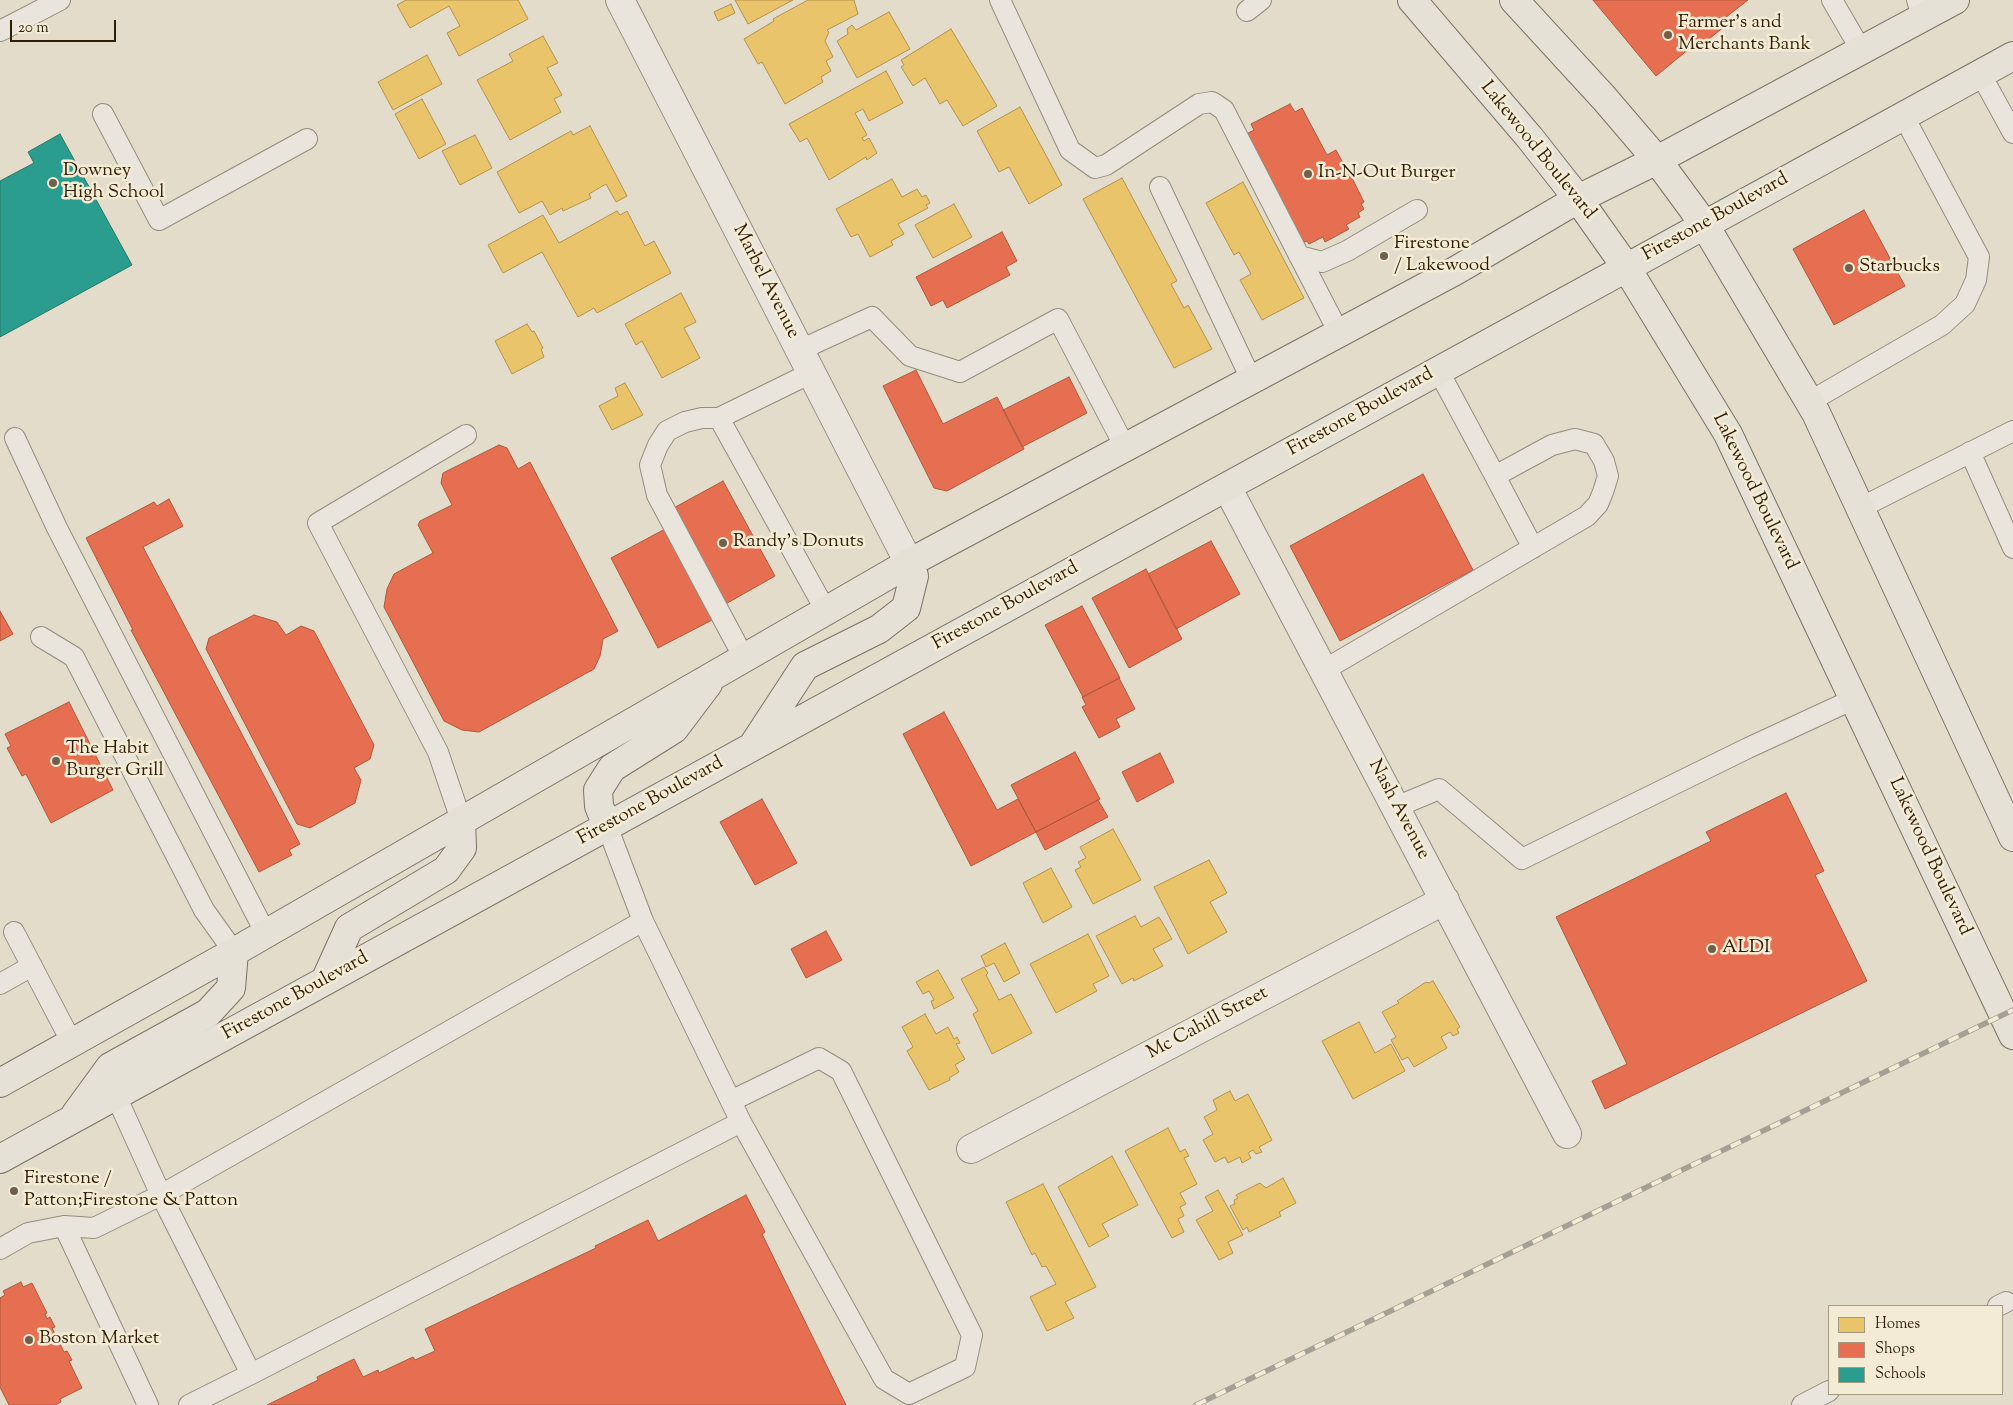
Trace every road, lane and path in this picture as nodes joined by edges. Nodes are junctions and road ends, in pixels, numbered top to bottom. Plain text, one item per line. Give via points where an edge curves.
1 (60, 0) edge
2 (620, 0) edge
3 (1000, 0) edge
4 (1412, 0) edge
5 (1514, 0) edge
6 (1832, 0) edge
7 (1956, 0) edge
8 (1920, 9) edge
9 (0, 31) edge
10 (1861, 50) junction
11 (2013, 56) edge
12 (1980, 73) junction
13 (103, 114) dead end
14 (1903, 115) junction
15 (2013, 133) edge
16 (307, 139) dead end
17 (1657, 160) junction
18 (1160, 187) dead end
19 (1578, 199) junction
20 (1417, 210) dead end
21 (1704, 224) junction
22 (1298, 256) junction
23 (1626, 267) junction
24 (1339, 333) junction
25 (805, 362) junction
26 (1438, 370) junction
27 (1252, 379) junction
28 (1809, 402) junction
29 (719, 418) junction
30 (2013, 431) edge
31 (466, 435) dead end
32 (15, 438) dead end
33 (1125, 447) junction
34 (1970, 452) junction
35 (1495, 476) junction
36 (1227, 487) junction
37 (1860, 508) junction
38 (1533, 548) junction
39 (2013, 548) edge
40 (909, 563) junction
41 (826, 610) junction
42 (40, 637) dead end
43 (744, 658) junction
44 (1324, 670) junction
45 (714, 675) junction
46 (1854, 699) junction
47 (753, 745) junction
48 (1396, 807) junction
49 (461, 820) junction
50 (607, 826) junction
51 (2013, 837) edge
52 (1445, 900) junction
53 (643, 921) junction
54 (14, 932) dead end
55 (266, 934) junction
56 (234, 952) junction
57 (32, 966) junction
58 (325, 981) junction
59 (0, 984) edge
60 (2013, 1035) edge
61 (72, 1043) junction
62 (0, 1083) edge
63 (116, 1096) junction
64 (731, 1101) junction
65 (71, 1121) junction
66 (741, 1122) junction
67 (1567, 1134) dead end
68 (971, 1149) dead end
69 (0, 1159) edge
70 (161, 1195) junction
71 (64, 1226) junction
72 (0, 1249) edge
73 (251, 1374) junction
74 (1828, 1392) edge
75 (148, 1405) edge
76 (189, 1405) edge
77 (1802, 1405) edge

1 - 9 lane
2 - 25 street, Marbel Avenue
3 - 22 lane via 1070,150 1095,168 1199,104 1212,102 1224,110
4 - 19 main road, Lakewood Boulevard
5 - 17 main road
6 - 10 lane
7 - 8 main road
8 - 10 main road
10 - 17 main road
11 - 12 main road, Firestone Boulevard
12 - 14 main road, Firestone Boulevard
12 - 15 lane
13 - 16 lane via 159,220
14 - 21 main road, Firestone Boulevard
14 - 28 lane via 1979,257 1976,280 1965,304 1942,325
17 - 19 main road
17 - 21 main road
18 - 27 lane
19 - 23 main road, Lakewood Boulevard
19 - 24 main road via 1455,271
20 - 22 lane via 1322,262
21 - 23 main road, Firestone Boulevard
21 - 28 main road
22 - 24 lane
23 - 26 main road, Firestone Boulevard
23 - 46 main road, Lakewood Boulevard via 1728,434
24 - 27 main road
25 - 29 lane
25 - 33 lane via 872,317 910,356 960,372 1058,319
25 - 40 street, Marbel Avenue
26 - 35 lane
26 - 36 main road, Firestone Boulevard
27 - 33 main road
28 - 37 main road
29 - 41 lane
29 - 43 lane via 685,422 667,431 650,465 657,495
30 - 34 lane
31 - 49 lane via 318,523 438,752
32 - 55 lane via 57,528
33 - 40 main road
34 - 37 lane
34 - 39 lane
35 - 38 lane
35 - 38 lane via 1552,445 1575,439 1594,444 1604,461 1608,476 1598,504 1587,516
36 - 44 street, Nash Avenue
36 - 47 main road, Firestone Boulevard
37 - 51 main road
38 - 44 lane
40 - 41 main road
40 - 47 main road via 914,576 906,608 879,629 805,666
41 - 43 main road
42 - 56 lane via 74,657 204,910
43 - 45 main road
44 - 48 street, Nash Avenue
45 - 49 main road
45 - 50 main road via 674,730 612,768 598,790 599,806
46 - 48 lane via 1522,860 1439,789
46 - 60 main road, Lakewood Boulevard
47 - 50 main road, Firestone Boulevard
48 - 52 street, Nash Avenue
49 - 55 main road
49 - 58 main road via 462,848 446,870 349,928
50 - 53 lane
50 - 58 main road, Firestone Boulevard
52 - 67 street, Nash Avenue
52 - 68 street, Mc Cahill Street
53 - 64 lane
53 - 70 lane
54 - 57 lane
55 - 56 main road
56 - 61 main road
56 - 65 main road via 231,988 208,1013 110,1066
57 - 59 lane
57 - 61 lane
58 - 63 main road, Firestone Boulevard
61 - 62 main road
63 - 65 main road, Firestone Boulevard
63 - 70 lane
64 - 66 lane
64 - 66 lane via 819,1058 841,1071 972,1335 965,1367 909,1394 884,1379
65 - 69 main road, Firestone Boulevard
66 - 73 lane
70 - 71 lane via 94,1228
70 - 73 lane
71 - 72 lane via 28,1233
71 - 75 lane
73 - 76 lane
74 - 77 lane

